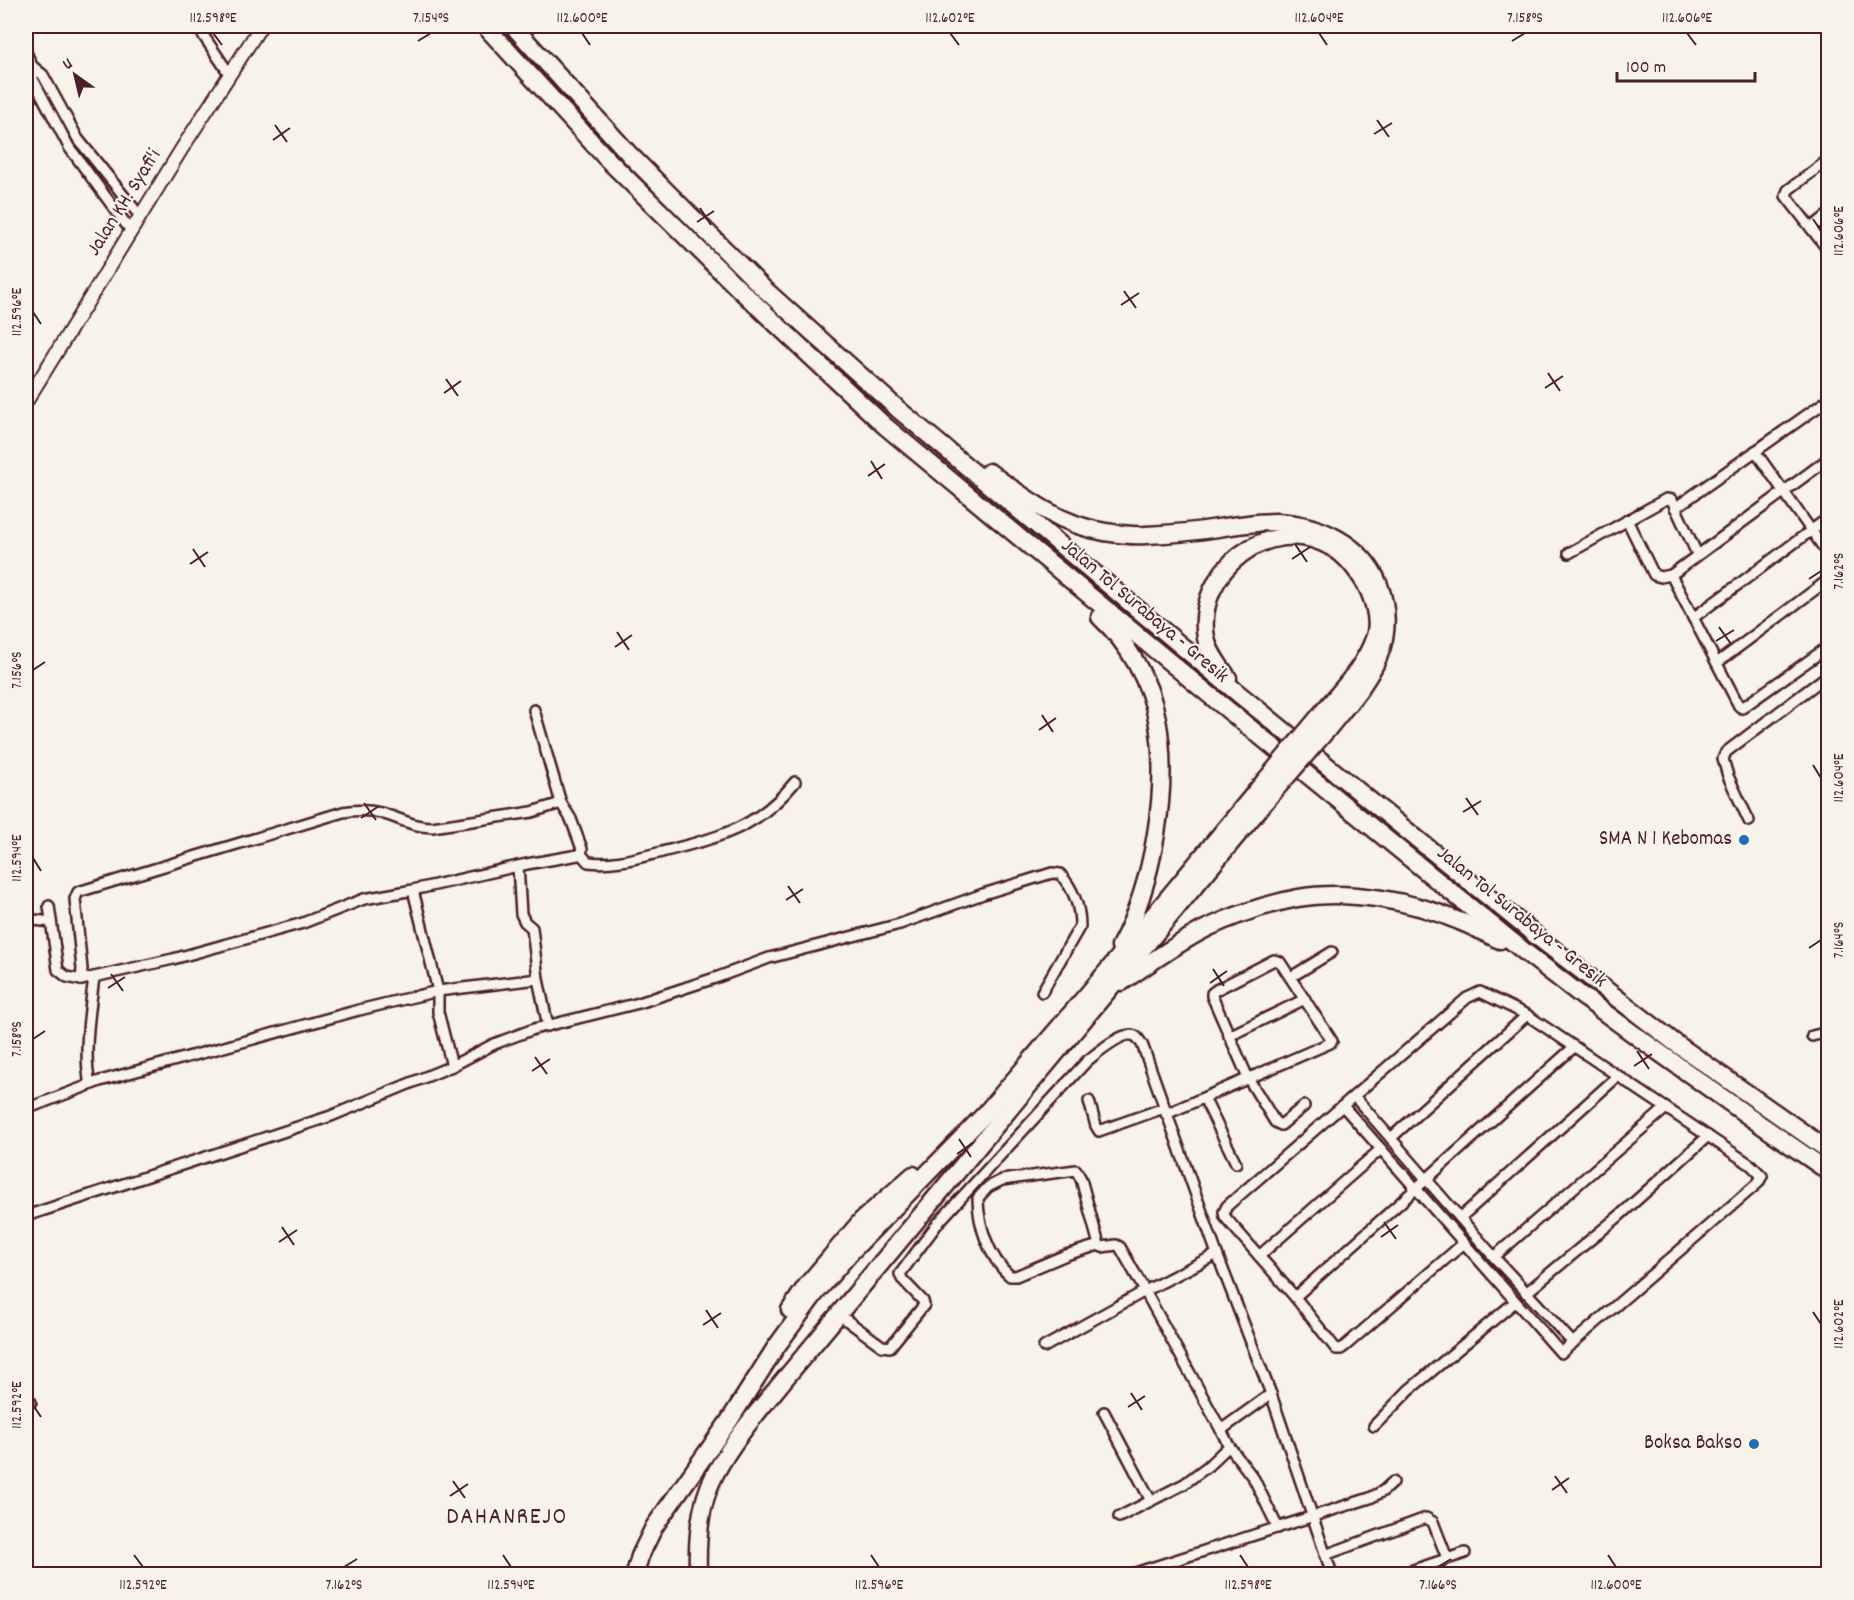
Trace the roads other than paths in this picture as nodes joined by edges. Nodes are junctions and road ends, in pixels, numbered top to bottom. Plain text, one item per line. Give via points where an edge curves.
1 (197, 26) edge
2 (261, 26) edge
3 (485, 26) edge
4 (513, 26) edge
5 (26, 52) edge
6 (32, 66) junction
7 (230, 75) junction
8 (55, 96) junction
9 (45, 102) junction
10 (1828, 160) edge
11 (1828, 215) edge
12 (140, 216) junction
13 (1811, 228) junction
14 (131, 231) junction
15 (1828, 250) edge
16 (1828, 400) edge
17 (26, 402) edge
18 (899, 410) junction
19 (1755, 451) junction
20 (1828, 459) edge
21 (1784, 491) junction
22 (1675, 508) junction
23 (990, 514) junction
24 (1828, 518) edge
25 (1627, 520) junction
26 (1811, 531) junction
27 (1569, 553) dead end
28 (1698, 554) junction
29 (1828, 554) edge
30 (1671, 575) junction
31 (1828, 580) edge
32 (1693, 618) junction
33 (1828, 647) edge
34 (1717, 663) junction
35 (1828, 675) edge
36 (1239, 694) junction
37 (534, 710) dead end
38 (1322, 724) junction
39 (795, 782) dead end
40 (1264, 792) junction
41 (561, 803) junction
42 (1749, 821) dead end
43 (581, 854) junction
44 (518, 866) junction
45 (413, 890) junction
46 (49, 906) dead end
47 (26, 919) edge
48 (51, 922) junction
49 (1332, 952) dead end
50 (1525, 952) junction
51 (1104, 975) junction
52 (1291, 977) junction
53 (94, 978) junction
54 (538, 979) junction
55 (81, 980) junction
56 (438, 991) junction
57 (1042, 993) dead end
58 (1102, 996) junction
59 (1305, 999) junction
60 (1527, 1015) junction
61 (548, 1026) junction
62 (1828, 1032) edge
63 (1229, 1036) junction
64 (1812, 1036) dead end
65 (1574, 1047) junction
66 (452, 1066) junction
67 (1618, 1076) junction
68 (1248, 1078) junction
69 (90, 1085) junction
70 (1354, 1096) junction
71 (1204, 1098) junction
72 (1089, 1101) dead end
73 (1304, 1106) dead end
74 (1343, 1106) junction
75 (1666, 1108) junction
76 (26, 1109) edge
77 (1165, 1111) junction
78 (1708, 1136) junction
79 (1391, 1138) junction
80 (1381, 1149) junction
81 (1828, 1150) edge
82 (1236, 1163) dead end
83 (1828, 1171) edge
84 (1427, 1180) junction
85 (1417, 1189) junction
86 (26, 1216) edge
87 (1460, 1218) junction
88 (1464, 1243) junction
89 (1099, 1245) junction
90 (1217, 1254) junction
91 (1259, 1256) junction
92 (1494, 1257) junction
93 (1145, 1291) junction
94 (1526, 1293) junction
95 (1295, 1298) junction
96 (1515, 1302) junction
97 (838, 1314) junction
98 (1573, 1343) junction
99 (1044, 1347) dead end
100 (1271, 1394) junction
101 (1104, 1412) dead end
102 (1374, 1426) dead end
103 (1221, 1430) junction
104 (1229, 1446) junction
105 (1393, 1482) dead end
106 (1151, 1501) junction
107 (1119, 1517) dead end
108 (1311, 1517) junction
109 (1278, 1528) junction
110 (1465, 1552) dead end
111 (1325, 1555) junction
112 (1447, 1558) junction
113 (635, 1575) edge
114 (698, 1575) edge
115 (1132, 1575) edge
116 (1332, 1575) edge
117 (1401, 1575) edge

1 - 7 street
2 - 7 main road, Jalan KH. Syafi'i
3 - 23 highway, Jalan Tol Surabaya - Gresik via 608,160 731,281 851,396
4 - 18 highway via 630,155 762,287
5 - 6 street
6 - 8 street via 43,75
6 - 9 street via 33,79
7 - 12 main road, Jalan KH. Syafi'i
8 - 9 street
8 - 12 street via 78,139
9 - 14 street via 69,147
10 - 13 street via 1786,193
11 - 13 street
12 - 14 main road, Jalan KH. Syafi'i
13 - 15 street
14 - 17 main road, Jalan KH. Syafi'i
16 - 19 street
18 - 36 highway, Jalan Tol Surabaya - Gresik
18 - 38 highway via 1032,504 1089,529 1144,536 1280,522 1333,535 1350,547 1362,557 1378,583 1387,628 1369,677
19 - 21 street
19 - 22 street
20 - 21 street
21 - 26 street
21 - 28 street
22 - 25 street via 1672,500 1666,499
22 - 28 street
23 - 50 highway, Jalan Tol Surabaya - Gresik
23 - 51 highway via 1114,631 1144,679 1157,717 1161,772 1157,833 1129,928
24 - 26 street
25 - 27 street
25 - 30 street via 1654,574
26 - 29 street
26 - 32 street
28 - 30 street
30 - 32 street
31 - 34 street
32 - 34 street
33 - 34 street via 1742,708
35 - 42 street via 1726,752 1723,759 1728,776
36 - 38 highway via 1206,639 1207,610 1218,578 1236,556 1263,540 1294,537 1319,542 1340,553 1358,573 1369,590 1376,620 1376,634 1364,661
36 - 81 highway, Jalan Tol Surabaya - Gresik via 1540,939 1674,1042
37 - 41 street
38 - 40 highway, bridge
39 - 43 street via 750,822 710,840 612,863 588,862
40 - 51 highway
40 - 58 highway
41 - 43 street via 571,819
41 - 55 street via 532,812 432,827 419,827 382,813 343,812 78,892 75,899
43 - 44 street
44 - 45 street
44 - 54 street via 521,914 532,928
45 - 53 street via 364,899 303,923
45 - 56 street
46 - 48 street
47 - 48 street
48 - 55 street via 58,970
49 - 52 street
50 - 58 highway via 1458,920 1412,906 1341,896 1299,898 1240,914 1207,928
50 - 83 highway, Jalan Tol Surabaya - Gresik via 1629,1031
51 - 113 highway via 985,1114 868,1214 807,1285 764,1349 712,1443 654,1527
52 - 59 street
52 - 63 street via 1274,960 1212,993
53 - 55 street
53 - 69 street via 87,1061
54 - 56 street
54 - 61 street
56 - 66 street via 438,1012
56 - 69 street
57 - 61 street via 1080,926 1074,894 1060,874 1052,873 900,924 769,958 639,1003
58 - 97 highway
59 - 63 street
59 - 68 street via 1332,1041
60 - 65 street
60 - 70 street via 1480,992 1473,994
60 - 79 street
61 - 66 street via 494,1044
62 - 64 street
63 - 68 street
65 - 67 street
65 - 84 street
66 - 86 street via 331,1116
67 - 75 street
67 - 87 street
68 - 71 street
68 - 73 street via 1278,1125
69 - 76 street
70 - 74 street
70 - 79 street
71 - 77 street
71 - 82 street
72 - 77 street via 1099,1131
74 - 80 street
74 - 91 street via 1227,1206 1225,1217
75 - 78 street
75 - 92 street
77 - 90 street
77 - 97 street via 1138,1039 1132,1035 1106,1046 1087,1061 938,1223 903,1269 900,1277 924,1305 890,1347 882,1346
78 - 94 street
78 - 98 street via 1751,1165 1762,1178
79 - 84 street
80 - 85 street
80 - 91 street
84 - 85 street
84 - 87 street
85 - 88 street
85 - 95 street
87 - 92 street
88 - 95 street via 1341,1349 1336,1349
88 - 96 street
89 - 89 street via 1010,1276 987,1244 978,1198 1002,1180 1076,1170
89 - 93 street via 1120,1247
90 - 93 street
90 - 100 street
91 - 95 street
92 - 94 street
93 - 99 street
93 - 103 street
94 - 98 street
96 - 98 street via 1561,1353
96 - 102 street via 1409,1390
97 - 114 highway via 740,1435 714,1476 700,1517
100 - 103 street
100 - 108 street
101 - 106 street
103 - 104 street
104 - 106 street via 1184,1484
104 - 109 street via 1254,1479
105 - 108 street via 1370,1498
106 - 107 street
108 - 109 street
108 - 111 street
109 - 115 street
110 - 112 street
111 - 112 street via 1426,1518 1432,1522
111 - 116 street
112 - 117 street

